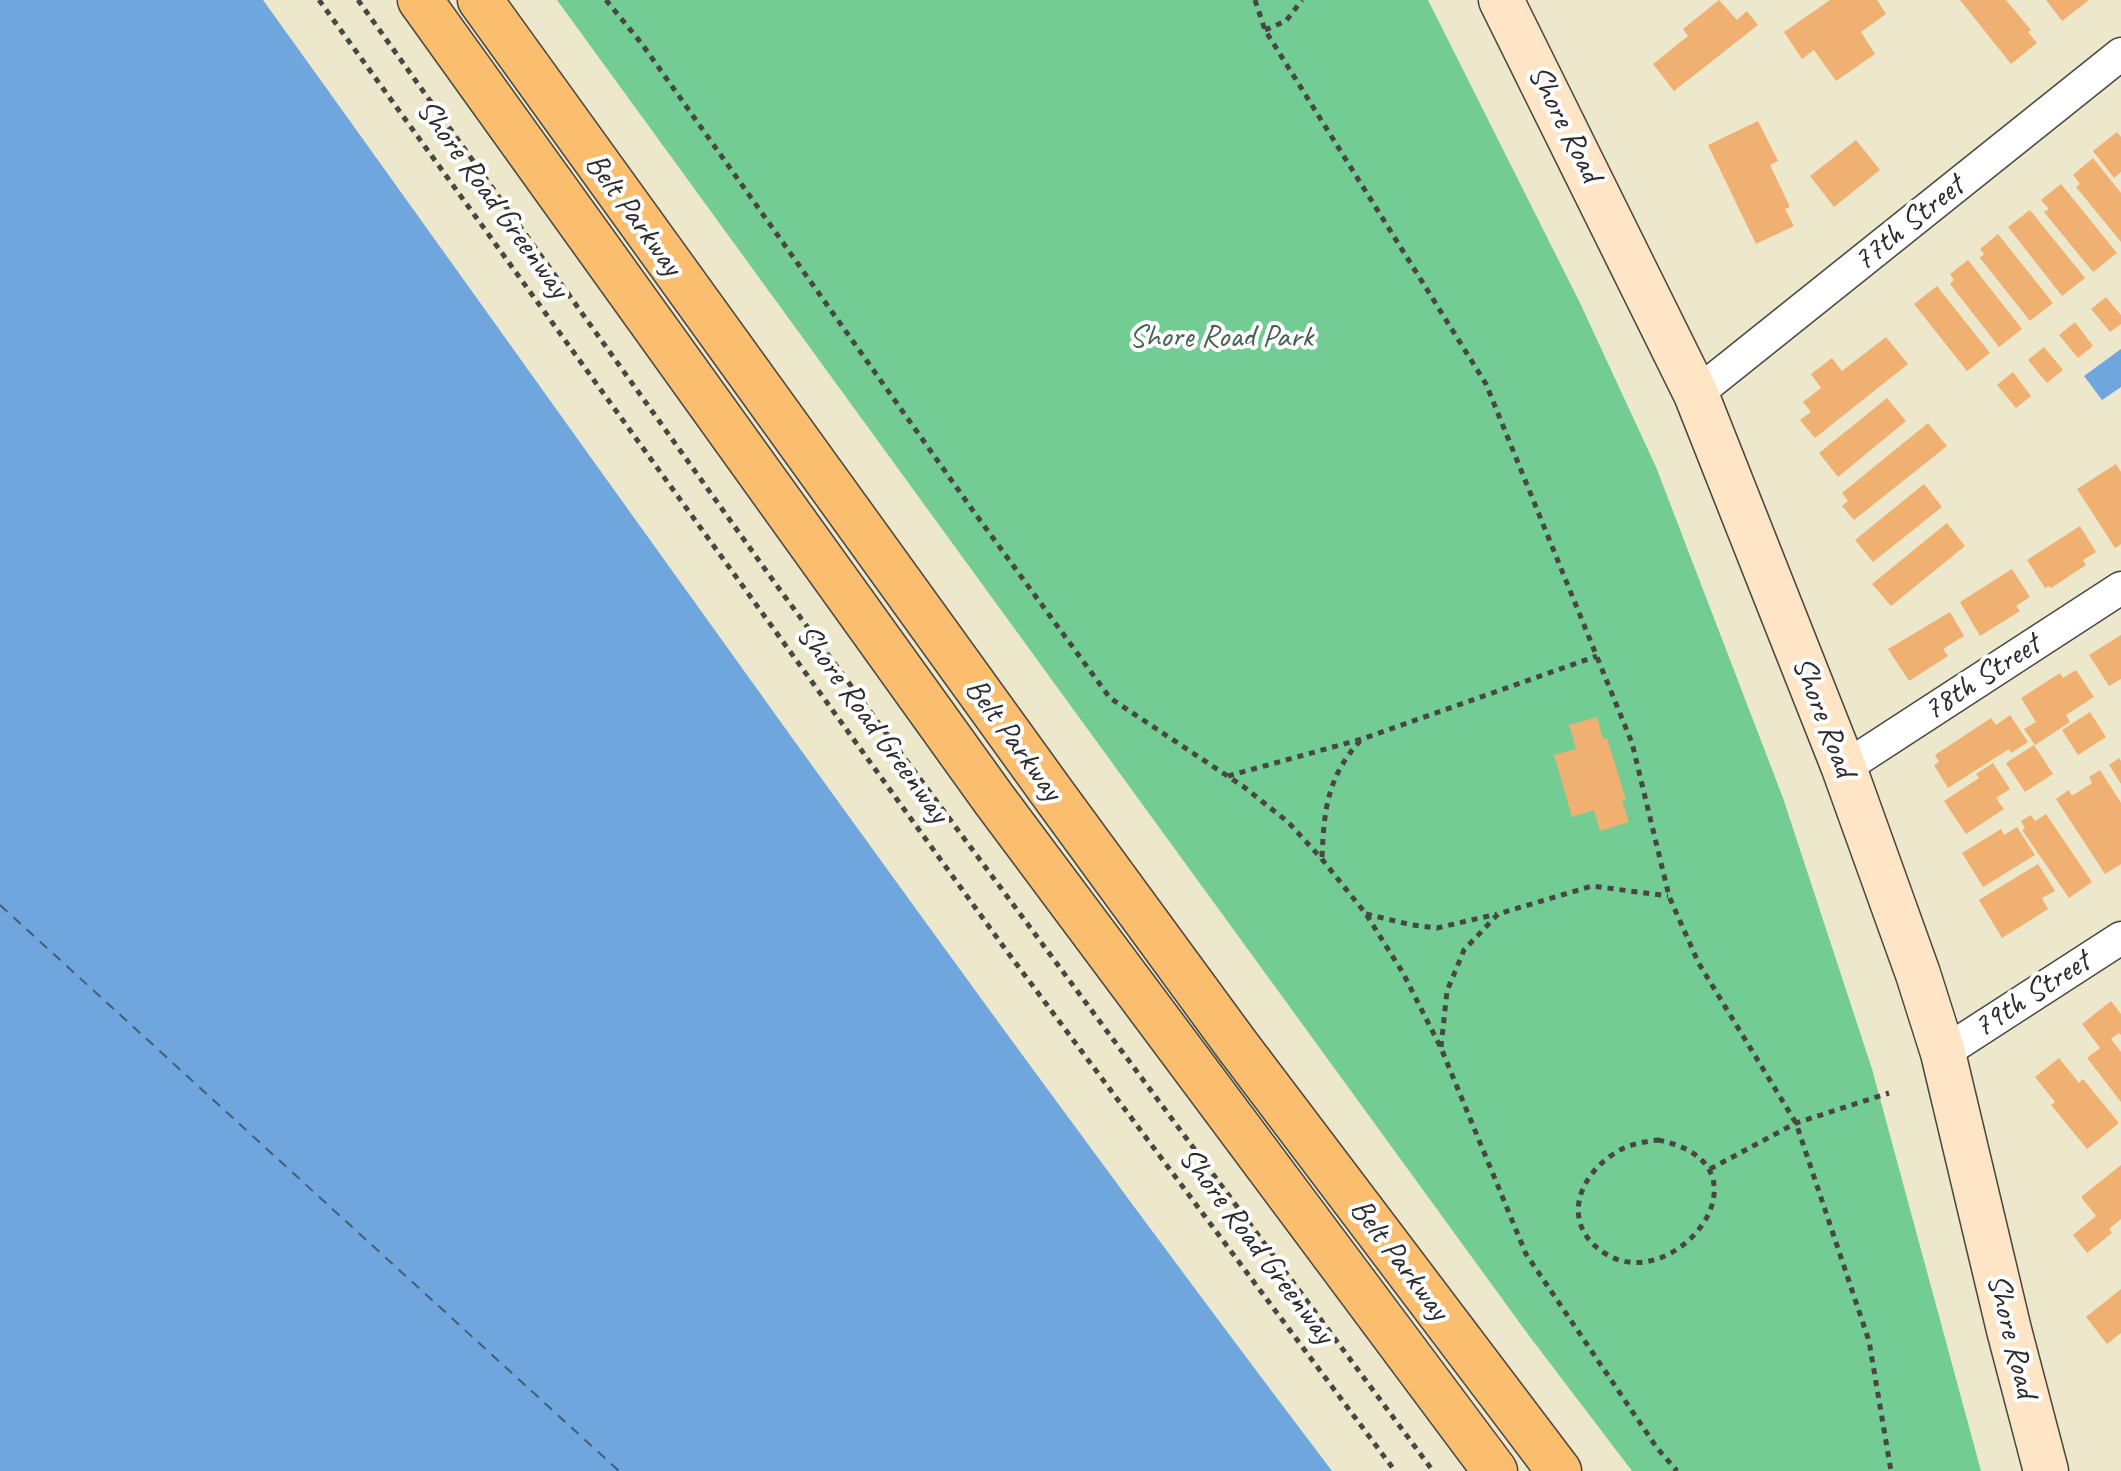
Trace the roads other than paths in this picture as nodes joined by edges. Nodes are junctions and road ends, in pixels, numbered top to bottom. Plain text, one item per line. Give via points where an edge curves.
1 (420, 0) edge
2 (480, 0) edge
3 (501, 0) edge
4 (1501, 0) edge
5 (2121, 54) edge
6 (1696, 394) junction
7 (2121, 588) edge
8 (1844, 768) junction
9 (2121, 938) edge
10 (1943, 1053) junction
11 (1495, 1471) edge
12 (1559, 1471) edge
13 (1579, 1471) edge
14 (2046, 1471) edge

1 - 11 highway, Belt Parkway via 1002,811
2 - 12 highway, Belt Parkway via 1062,807
3 - 13 highway via 1052,763
4 - 6 street, Shore Road
5 - 6 street, 77th Street
6 - 8 street, Shore Road
7 - 8 street, 78th Street
8 - 10 street, Shore Road
9 - 10 street, 79th Street
10 - 14 street, Shore Road

